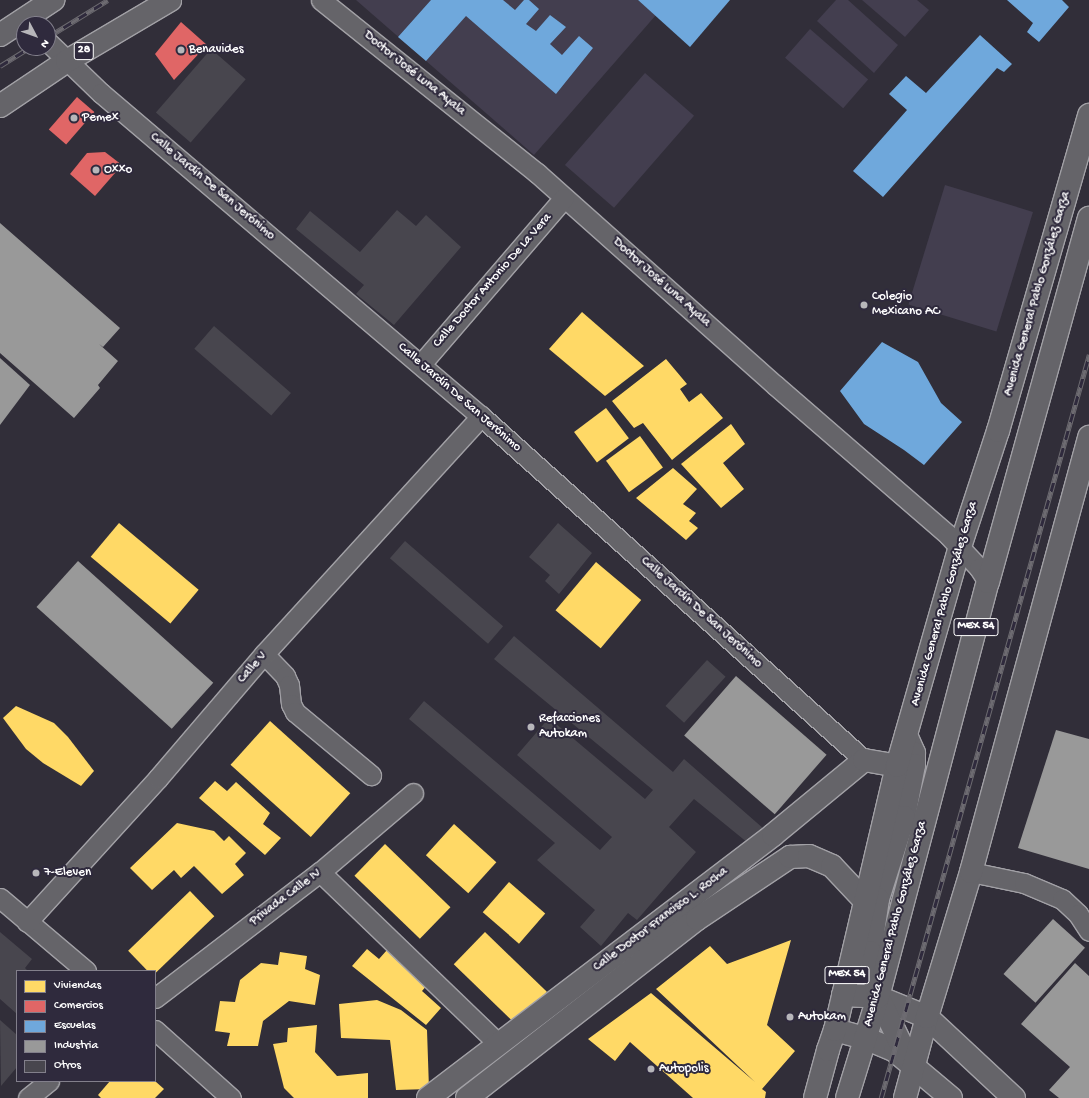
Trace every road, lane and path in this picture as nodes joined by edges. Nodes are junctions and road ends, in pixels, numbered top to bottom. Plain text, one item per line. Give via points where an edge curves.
1 (53, 0) edge
2 (170, 0) edge
3 (321, 0) edge
4 (32, 16) edge
5 (16, 26) edge
6 (0, 34) edge
7 (56, 50) edge
8 (67, 61) junction
9 (0, 106) edge
10 (1089, 115) edge
11 (564, 198) junction
12 (1089, 218) edge
13 (421, 364) junction
14 (481, 416) junction
15 (1089, 437) edge
16 (960, 547) junction
17 (988, 582) junction
18 (264, 654) junction
19 (906, 734) junction
20 (864, 760) junction
21 (897, 766) junction
22 (371, 775) dead end
23 (413, 793) dead end
24 (773, 835) junction
25 (790, 857) junction
26 (320, 872) junction
27 (971, 872) junction
28 (0, 898) edge
29 (864, 900) junction
30 (684, 901) junction
31 (697, 919) junction
32 (27, 922) junction
33 (1089, 931) edge
34 (85, 970) edge
35 (843, 995) junction
36 (156, 997) edge
37 (878, 997) junction
38 (554, 1015) junction
39 (926, 1017) junction
40 (835, 1030) junction
41 (156, 1031) edge
42 (865, 1038) junction
43 (499, 1044) junction
44 (912, 1066) junction
45 (49, 1082) edge
46 (28, 1098) edge
47 (231, 1098) edge
48 (428, 1098) edge
49 (467, 1098) edge
50 (815, 1098) edge
51 (847, 1098) edge
52 (905, 1098) edge
53 (951, 1098) edge
54 (1014, 1098) edge

1 - 4 main road
2 - 8 main road, 28
3 - 11 street, Doctor José Luna Ayala via 537,173
5 - 6 main road
7 - 8 street, Calle Jardín De San Jerónimo
8 - 9 main road, 28
8 - 13 street, Calle Jardín De San Jerónimo via 107,98
10 - 16 main road, Avenida General Pablo González Garza / MEX 54 via 998,431
11 - 13 street, Calle Doctor Antonio De La Vera
11 - 16 street, Doctor José Luna Ayala
12 - 17 main road, Avenida General Pablo González Garza / MEX 54
13 - 14 street, Calle Jardín De San Jerónimo
14 - 18 street, Calle V
14 - 20 street, Calle Jardín De San Jerónimo
15 - 27 main road
16 - 17 street, Doctor José Luna Ayala
16 - 19 main road, Avenida General Pablo González Garza / MEX 54
17 - 37 main road, Avenida General Pablo González Garza / MEX 54
18 - 22 street via 290,684 291,704 295,712
18 - 32 street, Calle V via 158,778
19 - 21 main road, Avenida General Pablo González Garza / MEX 54
19 - 37 main road via 914,753 914,765 904,817 878,899 870,952
20 - 21 main road
20 - 24 main road, Calle Doctor Francisco L. Rocha
21 - 29 main road, Avenida General Pablo González Garza / MEX 54
23 - 26 street, Privada Calle IV
24 - 25 main road
24 - 30 main road, Calle Doctor Francisco L. Rocha
25 - 29 main road via 809,856 832,866
25 - 31 main road, Calle Doctor Francisco L. Rocha
26 - 36 street, Privada Calle IV
26 - 43 street
27 - 33 street via 1024,883 1062,899 1078,914
27 - 39 main road
28 - 32 street
29 - 35 main road, Avenida General Pablo González Garza / MEX 54
30 - 31 main road
30 - 38 main road, Calle Doctor Francisco L. Rocha
31 - 38 main road, Calle Doctor Francisco L. Rocha
32 - 34 street
35 - 37 main road
35 - 40 main road, Avenida General Pablo González Garza / MEX 54
37 - 39 main road
37 - 42 main road, Avenida General Pablo González Garza / MEX 54
37 - 44 main road
38 - 43 main road, Calle Doctor Francisco L. Rocha
38 - 49 main road, Calle Doctor Francisco L. Rocha
39 - 44 main road
39 - 54 main road
40 - 42 main road
40 - 50 main road, Avenida General Pablo González Garza / MEX 54
41 - 47 street
42 - 44 main road via 894,1051
42 - 51 main road, Avenida General Pablo González Garza / MEX 54
43 - 48 main road, Calle Doctor Francisco L. Rocha
44 - 52 main road
44 - 53 main road
45 - 46 street

